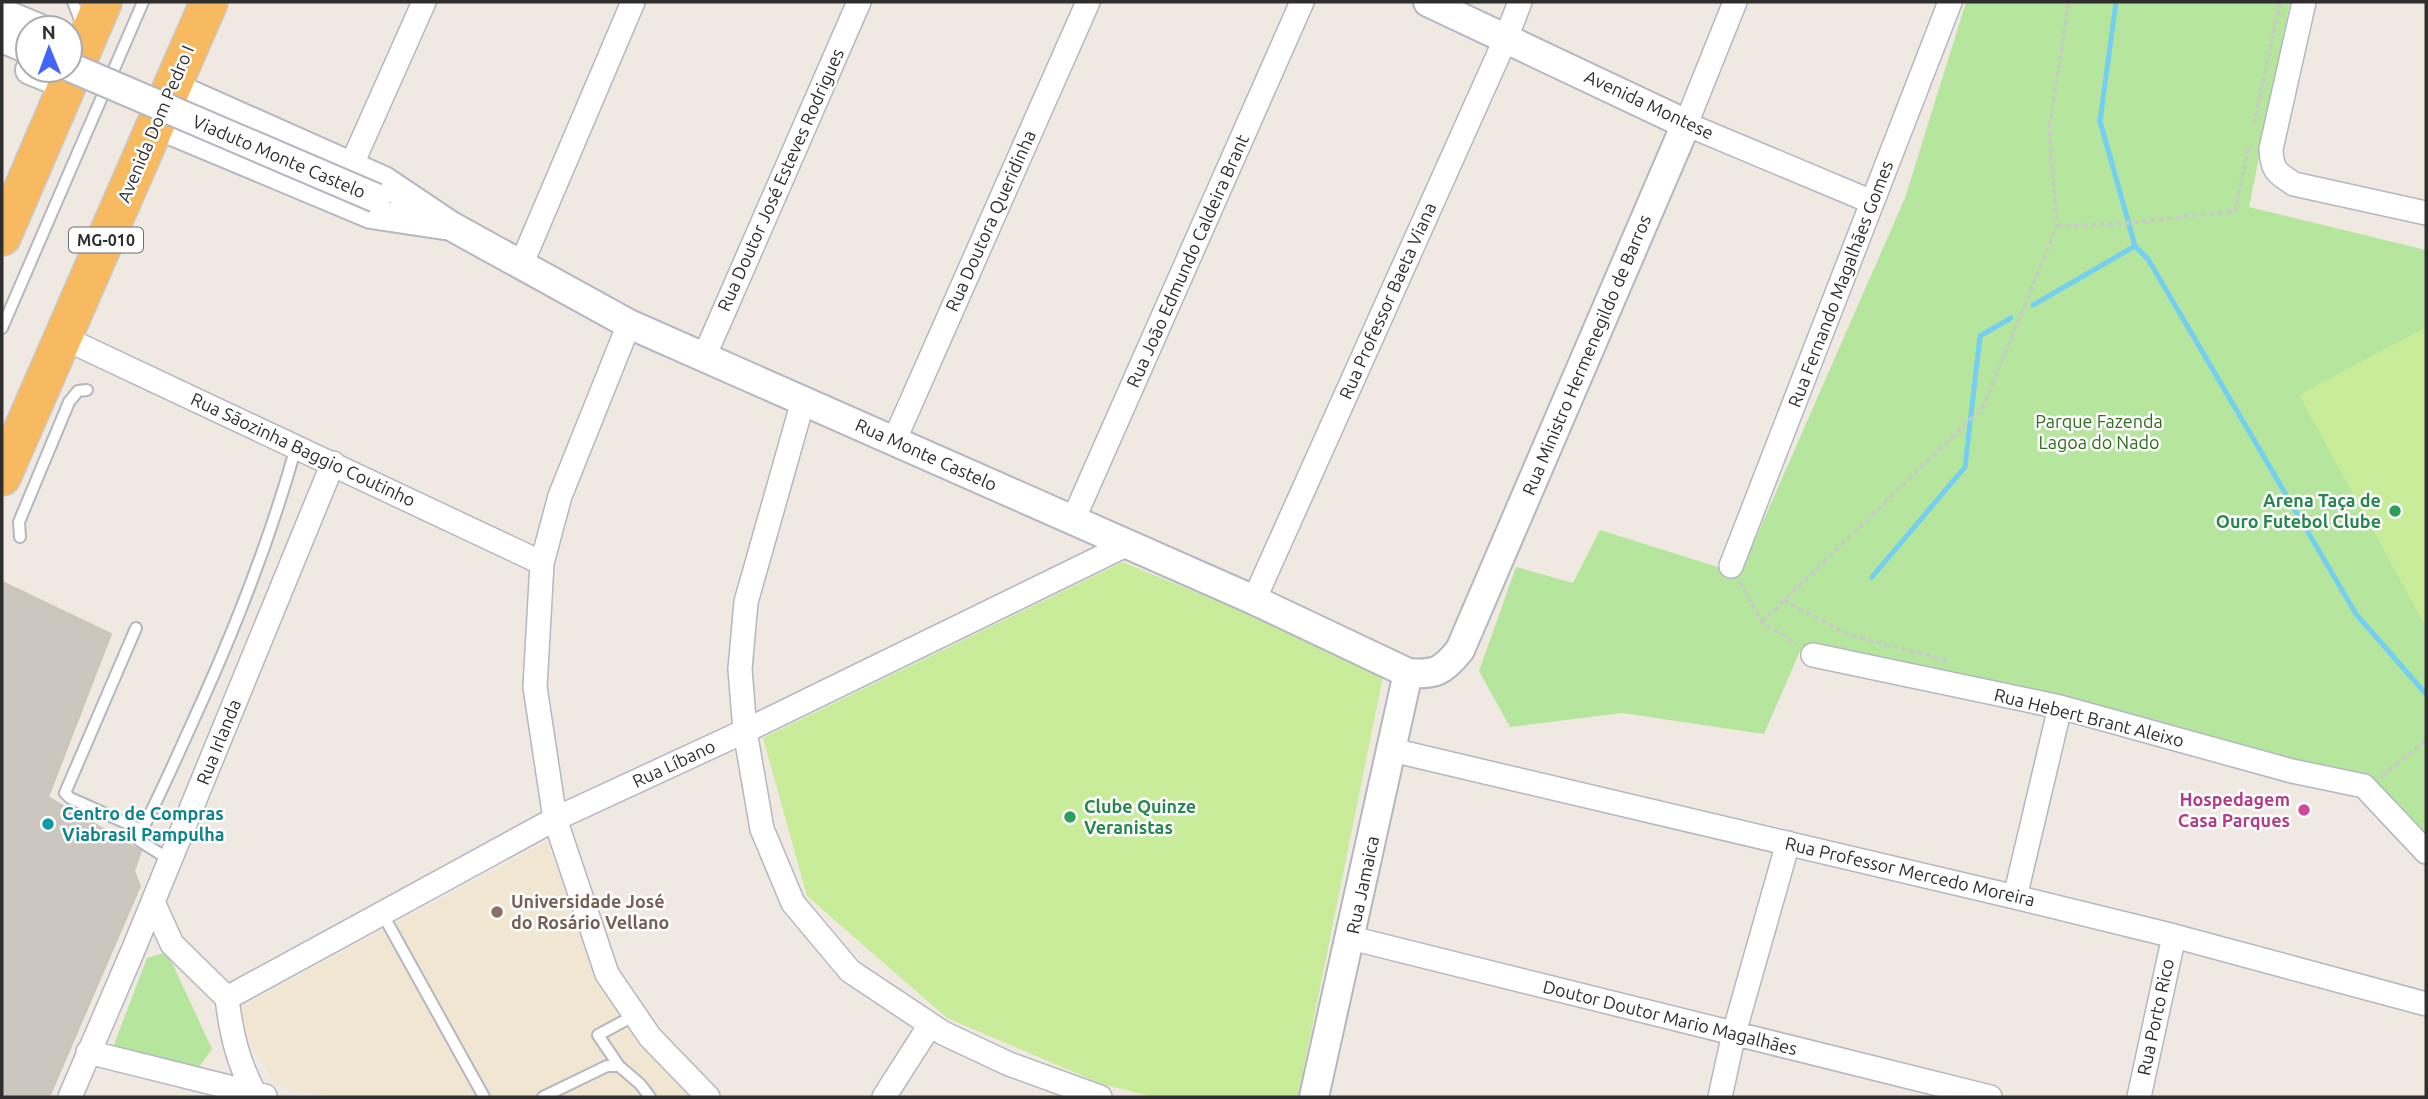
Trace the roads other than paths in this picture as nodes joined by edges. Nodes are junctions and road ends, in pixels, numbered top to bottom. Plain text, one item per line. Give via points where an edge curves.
1 (103, 2) edge
2 (143, 2) edge
3 (209, 2) edge
4 (424, 2) edge
5 (633, 2) edge
6 (859, 2) edge
7 (1087, 2) edge
8 (1302, 2) edge
9 (1428, 2) edge
10 (1520, 2) edge
11 (1735, 2) edge
12 (1950, 2) edge
13 (2304, 2) edge
14 (1507, 38) junction
15 (84, 40) edge
16 (84, 60) edge
17 (65, 84) edge
18 (173, 87) junction
19 (156, 124) junction
20 (1686, 124) junction
21 (351, 166) junction
22 (1872, 202) junction
23 (2426, 213) edge
24 (450, 226) junction
25 (2, 237) edge
26 (521, 265) junction
27 (629, 324) junction
28 (2, 328) edge
29 (64, 338) junction
30 (704, 357) junction
31 (87, 390) dead end
32 (803, 401) junction
33 (894, 441) junction
34 (296, 447) junction
35 (333, 463) junction
36 (2, 477) edge
37 (1073, 520) junction
38 (20, 537) dead end
39 (1128, 544) junction
40 (542, 563) junction
41 (1731, 566) road end
42 (1254, 600) junction
43 (136, 628) dead end
44 (1813, 655) road end
45 (1408, 673) junction
46 (2060, 707) junction
47 (745, 731) junction
48 (1392, 750) junction
49 (555, 819) junction
50 (142, 830) junction
51 (1788, 843) junction
52 (2426, 852) edge
53 (170, 860) junction
54 (2015, 897) junction
55 (153, 902) junction
56 (382, 913) junction
57 (2174, 936) junction
58 (1351, 938) junction
59 (227, 998) junction
60 (2426, 1004) edge
61 (635, 1015) junction
62 (930, 1025) junction
63 (1734, 1033) junction
64 (88, 1052) junction
65 (620, 1066) junction
66 (261, 1096) edge
67 (70, 1097) edge
68 (484, 1097) edge
69 (543, 1097) edge
70 (650, 1097) edge
71 (708, 1097) edge
72 (884, 1097) edge
73 (1100, 1097) edge
74 (1314, 1097) edge
75 (1720, 1097) edge
76 (1990, 1097) edge
77 (2140, 1097) edge

1 - 15 highway
2 - 28 lane
3 - 18 highway, Avenida Dom Pedro I / MG-010
4 - 21 street
5 - 26 street
6 - 30 street, Rua Doutor José Esteves Rodrigues
7 - 33 street, Rua Doutora Queridinha
8 - 37 street, Rua João Edmundo Caldeira Brant
9 - 14 street, Avenida Montese
10 - 14 street, Rua Professor Baeta Viana
11 - 20 street, Rua Ministro Hermenegildo de Barros
12 - 22 street, Rua Fernando Magalhães Gomes
13 - 23 street via 2271,149 2277,173 2294,184
14 - 20 street, Avenida Montese
14 - 42 street, Rua Professor Baeta Viana
16 - 24 street, Viaduto Monte Castelo, bridge via 376,198
17 - 25 highway
18 - 19 highway, Avenida Dom Pedro I / MG-010
18 - 21 street, Rua Monte Castelo
19 - 24 street, Rua Monte Castelo via 370,214
19 - 29 highway, Avenida Dom Pedro I / MG-010
20 - 22 street, Avenida Montese
20 - 45 street, Rua Ministro Hermenegildo de Barros via 1460,650 1446,667 1429,675
21 - 24 street, Rua Monte Castelo via 384,181
22 - 41 street, Rua Fernando Magalhães Gomes
24 - 26 street, Rua Monte Castelo
26 - 27 street, Rua Monte Castelo
27 - 30 street, Rua Monte Castelo
27 - 40 street via 560,496
29 - 34 street, Rua Sãozinha Baggio Coutinho
29 - 36 highway, Avenida Dom Pedro I / MG-010
30 - 32 street, Rua Monte Castelo
31 - 38 lane via 79,391 69,402 19,523
32 - 33 street, Rua Monte Castelo
32 - 47 street via 746,602 740,669
33 - 37 street, Rua Monte Castelo
34 - 35 street, Rua Sãozinha Baggio Coutinho
34 - 50 lane via 265,549 219,665
35 - 40 street, Rua Sãozinha Baggio Coutinho
35 - 53 street, Rua Irlanda
37 - 39 street, Rua Monte Castelo
39 - 42 street, Rua Monte Castelo
39 - 47 street, Rua Líbano
40 - 49 street via 535,687
42 - 45 street, Rua Monte Castelo
43 - 50 lane via 65,793
44 - 46 street, Rua Hebert Brant Aleixo
45 - 48 street, Rua Jamaica
46 - 52 street, Rua Hebert Brant Aleixo via 2292,771 2364,786
46 - 54 street
47 - 49 street, Rua Líbano
47 - 62 street via 762,829 793,903 850,971
48 - 51 street, Rua Professor Mercedo Moreira
48 - 58 street, Rua Jamaica
49 - 56 street, Rua Líbano
49 - 61 street via 607,974
50 - 53 lane via 140,841
51 - 54 street, Rua Professor Mercedo Moreira
51 - 63 street
53 - 55 street, Rua Irlanda
54 - 57 street, Rua Professor Mercedo Moreira
55 - 59 street via 172,944
55 - 64 street, Rua Irlanda
56 - 59 street, Rua Líbano
56 - 68 lane
57 - 60 street, Rua Professor Mercedo Moreira
57 - 77 street, Rua Porto Rico
58 - 63 street, Doutor Doutor Mario Magalhães
58 - 74 street, Rua Jamaica
59 - 66 street via 231,1032 244,1074
61 - 65 lane via 598,1035
61 - 71 street
62 - 72 street
62 - 73 street via 1009,1065
63 - 75 street
63 - 76 street, Doutor Doutor Mario Magalhães
64 - 66 street
64 - 67 street, Rua Irlanda
65 - 69 lane via 607,1066
65 - 70 lane

